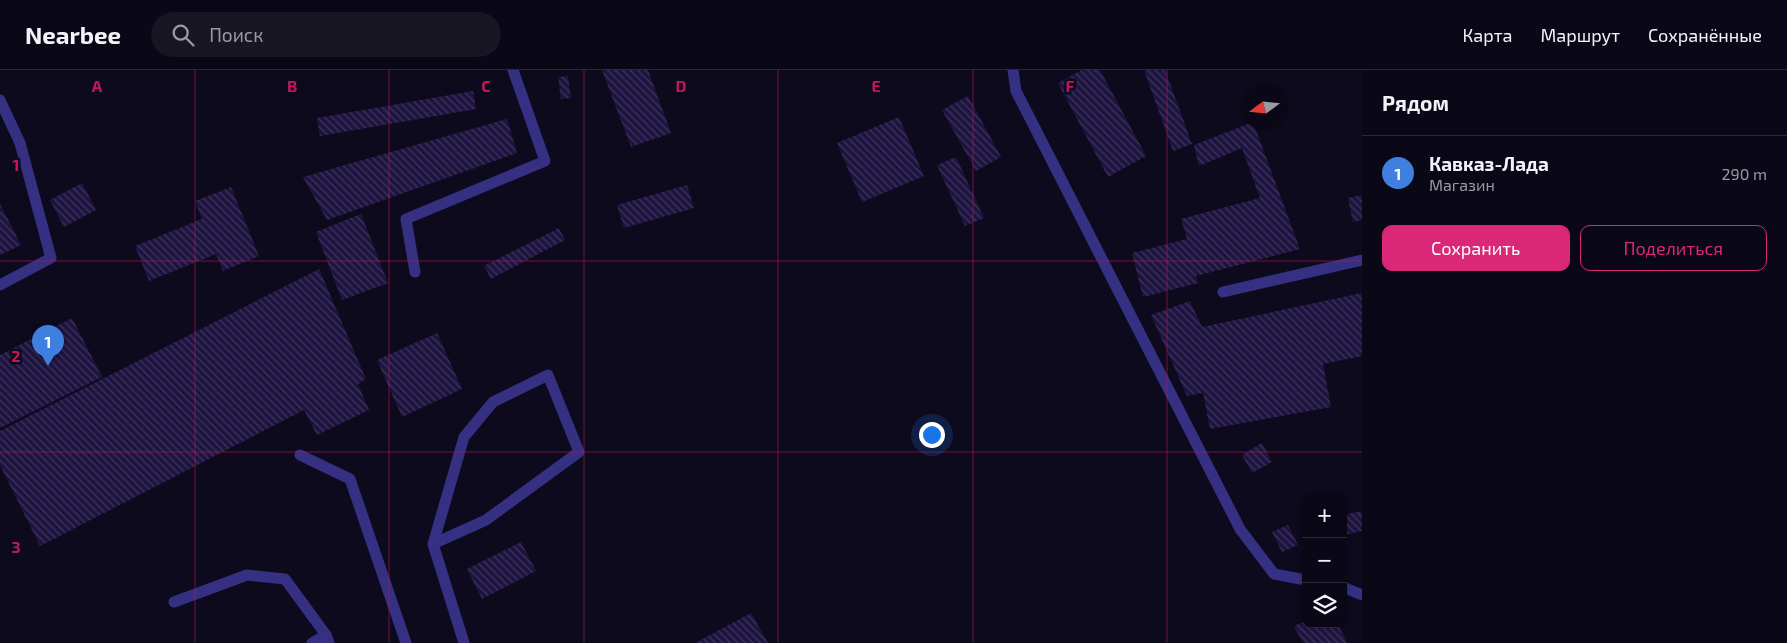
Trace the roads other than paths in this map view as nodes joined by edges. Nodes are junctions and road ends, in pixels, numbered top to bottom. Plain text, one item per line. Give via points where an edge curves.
1 (513, 70) edge
2 (1012, 70) edge
3 (0, 100) edge
4 (1362, 260) edge
5 (415, 272) dead end
6 (0, 285) edge
7 (1223, 292) dead end
8 (300, 455) dead end
9 (433, 544) junction
10 (1302, 579) edge
11 (1347, 589) edge
12 (1362, 595) edge
13 (174, 602) dead end
14 (328, 639) edge
15 (312, 643) edge
16 (406, 643) edge
17 (464, 643) edge

1 - 5 lane via 545,162 406,219
2 - 10 lane via 1016,91 1240,529 1274,574
3 - 6 lane via 20,143 51,258
4 - 7 lane
8 - 16 lane via 350,479
9 - 9 lane via 464,437 493,402 548,375 579,452 486,520
9 - 17 lane
11 - 12 lane
13 - 14 lane via 247,575 285,579
14 - 15 lane

